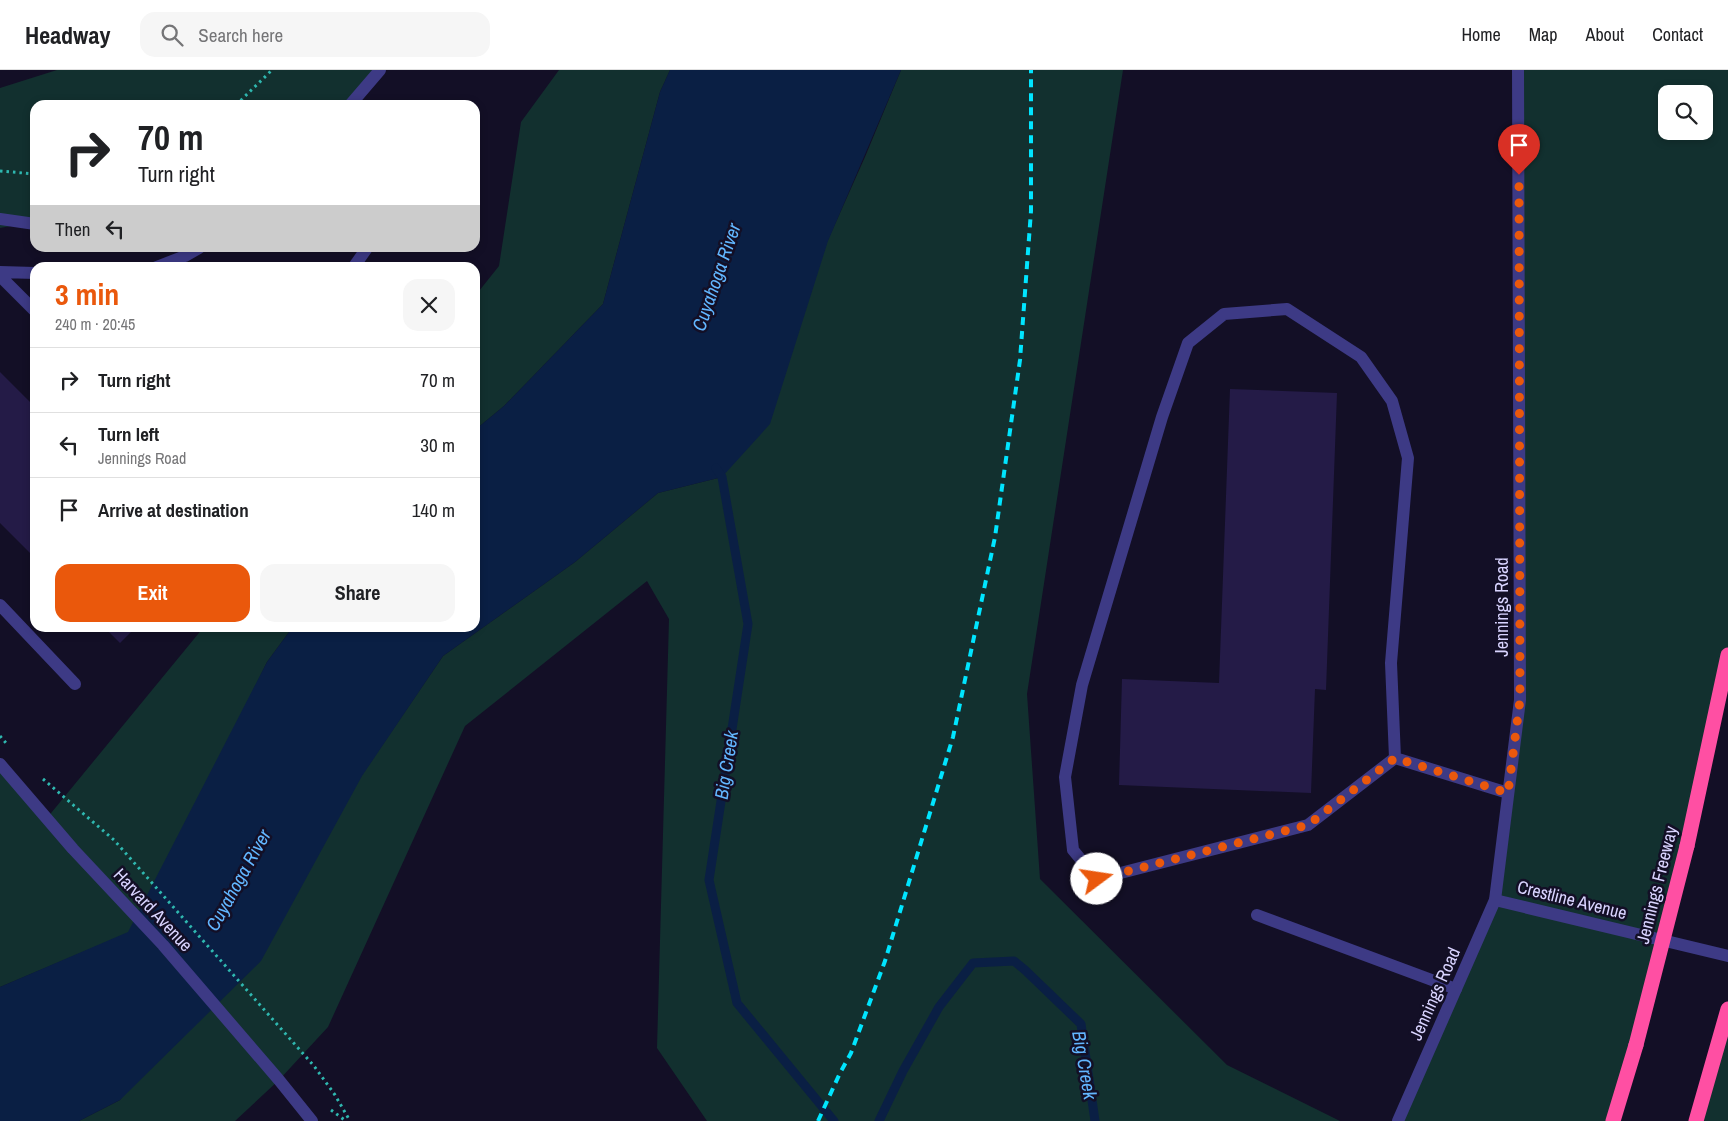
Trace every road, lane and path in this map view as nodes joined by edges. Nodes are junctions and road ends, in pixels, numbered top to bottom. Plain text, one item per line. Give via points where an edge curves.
1 (272, 70) edge
2 (380, 70) edge
3 (1518, 70) edge
4 (241, 100) edge
5 (354, 100) edge
6 (0, 171) edge
7 (30, 174) edge
8 (0, 219) edge
9 (30, 223) edge
10 (192, 252) edge
11 (170, 262) edge
12 (0, 272) edge
13 (30, 273) edge
14 (0, 276) edge
15 (30, 306) edge
16 (0, 605) edge
17 (1728, 655) edge
18 (75, 684) dead end
19 (1395, 758) junction
20 (0, 764) edge
21 (42, 777) dead end
22 (1508, 793) junction
23 (1496, 900) junction
24 (1257, 915) dead end
25 (1728, 956) edge
26 (1456, 989) junction
27 (1728, 1009) edge
28 (312, 1121) edge
29 (350, 1121) edge
30 (1398, 1121) edge
31 (1613, 1121) edge
32 (1696, 1121) edge

1 - 4 path
2 - 5 street
3 - 22 street, Jennings Road via 1520,700
6 - 7 path
8 - 9 street
10 - 11 street
12 - 13 street
14 - 15 street
16 - 18 street
17 - 31 highway, Jennings Freeway, bridge via 1687,846
19 - 19 street via 1391,662 1408,458 1392,401 1361,357 1287,309 1224,314 1188,343 1162,417 1082,685 1065,777 1073,850 1097,879 1308,825
19 - 22 street
20 - 28 street, Harvard Avenue via 73,850 163,945
21 - 29 path via 114,840 314,1066
22 - 23 street, Jennings Road
23 - 25 street, Crestline Avenue
23 - 26 street, Jennings Road
24 - 26 street
26 - 30 street, Jennings Road
27 - 32 highway

